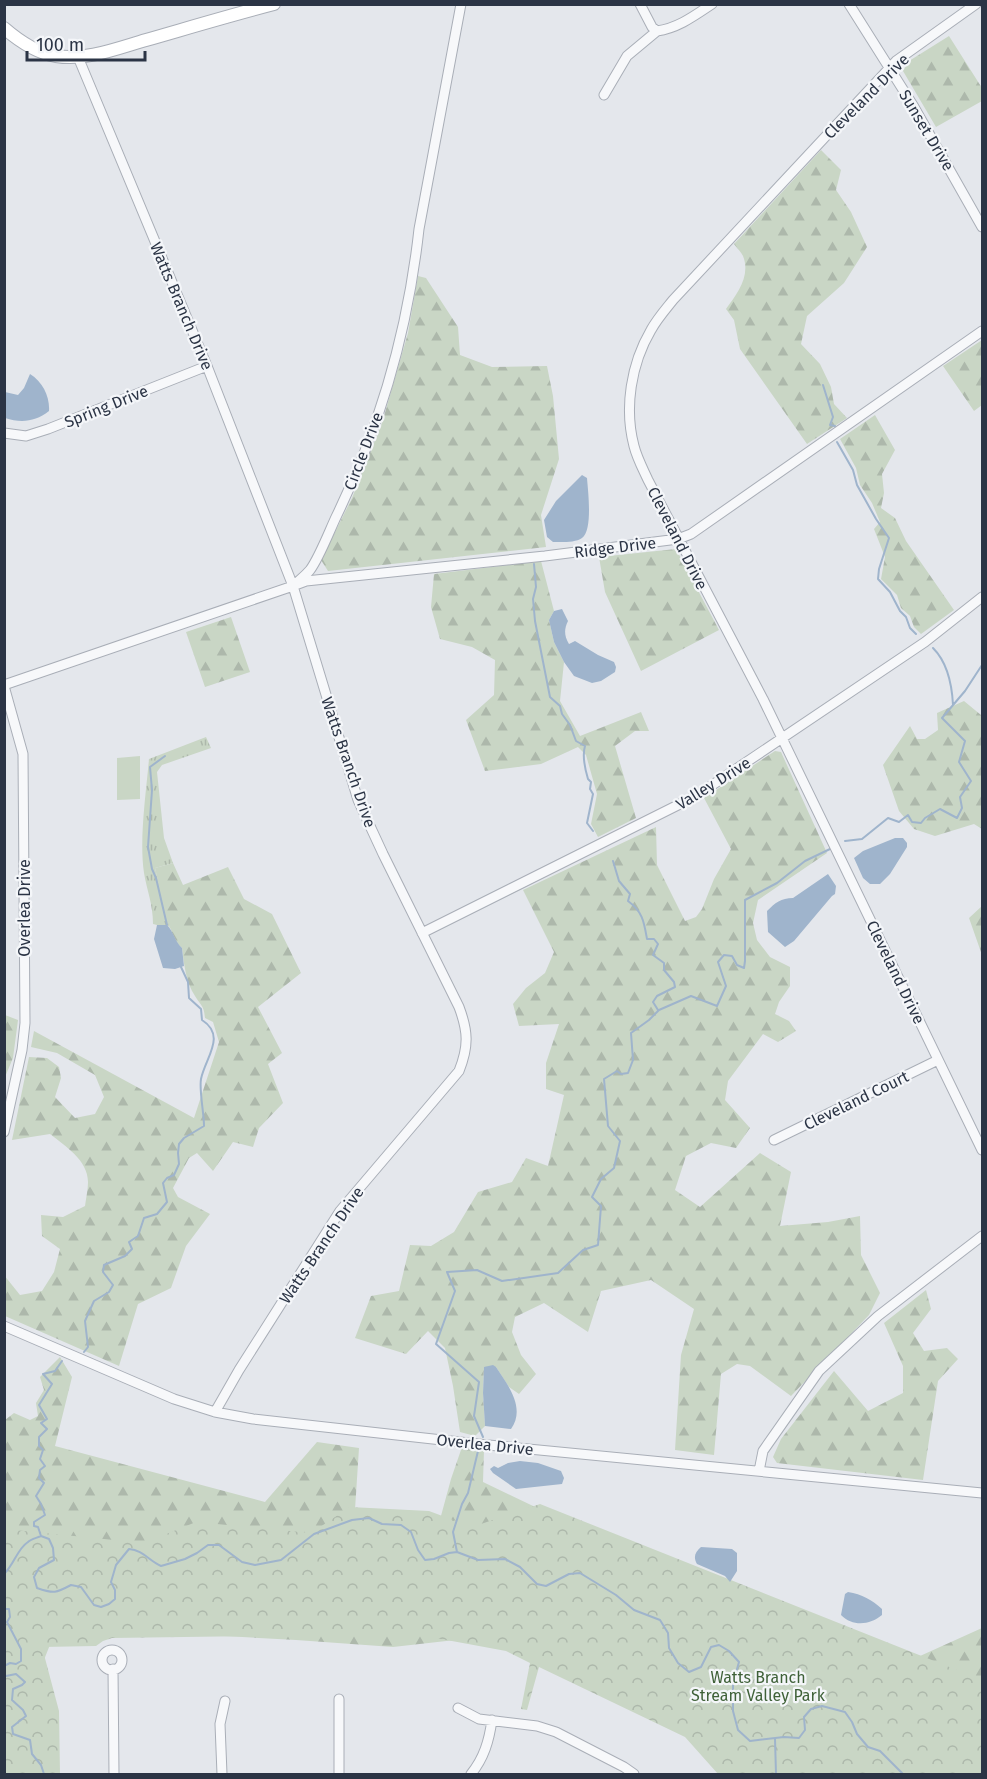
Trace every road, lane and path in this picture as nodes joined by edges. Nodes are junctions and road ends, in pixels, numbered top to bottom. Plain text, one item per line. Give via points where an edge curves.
1 (274, 4) edge
2 (461, 4) edge
3 (640, 4) edge
4 (712, 4) edge
5 (849, 4) edge
6 (976, 4) edge
7 (4, 28) edge
8 (657, 31) junction
9 (78, 57) junction
10 (889, 68) junction
11 (604, 95) dead end
12 (982, 226) edge
13 (982, 330) edge
14 (207, 366) junction
15 (4, 433) edge
16 (678, 539) junction
17 (293, 586) junction
18 (982, 597) edge
19 (4, 685) edge
20 (782, 738) junction
21 (422, 933) junction
22 (938, 1060) junction
23 (4, 1132) edge
24 (774, 1140) dead end
25 (982, 1150) edge
26 (982, 1236) edge
27 (4, 1326) edge
28 (215, 1412) junction
29 (759, 1471) junction
30 (982, 1493) edge
31 (113, 1669) dead end
32 (339, 1699) dead end
33 (225, 1701) dead end
34 (458, 1707) dead end
35 (492, 1720) junction
36 (114, 1774) edge
37 (222, 1774) edge
38 (339, 1774) edge
39 (471, 1774) edge
40 (634, 1774) edge

1 - 9 main road
2 - 17 street, Circle Drive via 415,266 387,388 339,511 309,570
3 - 8 street
4 - 8 street via 684,23
5 - 10 street, Sunset Drive
6 - 10 street, Cleveland Drive
7 - 9 main road via 35,50
8 - 11 street via 627,56
9 - 14 street, Watts Branch Drive
10 - 12 street, Sunset Drive
10 - 16 street, Cleveland Drive via 673,300 644,342 631,388 634,447
13 - 16 street, Ridge Drive via 691,534
14 - 15 street, Spring Drive via 48,429 26,436
14 - 17 street, Watts Branch Drive
16 - 17 street, Ridge Drive via 306,581
16 - 20 street, Cleveland Drive
17 - 19 street
17 - 21 street, Watts Branch Drive via 358,800
18 - 20 street, Valley Drive via 925,642
19 - 23 street, Overlea Drive via 23,754 25,1023
20 - 21 street, Valley Drive via 696,796
20 - 22 street, Cleveland Drive
21 - 28 street, Watts Branch Drive via 465,1024 466,1049 459,1071 340,1211
22 - 24 street, Cleveland Court
22 - 25 street, Cleveland Drive
26 - 29 street via 878,1316 819,1371 763,1451
27 - 28 street, Overlea Drive via 174,1399
28 - 29 street, Overlea Drive via 272,1422
29 - 30 street, Overlea Drive
31 - 36 street
32 - 38 street
33 - 37 street via 220,1724
34 - 35 street via 479,1719
35 - 39 street via 482,1758
35 - 40 street via 556,1732

